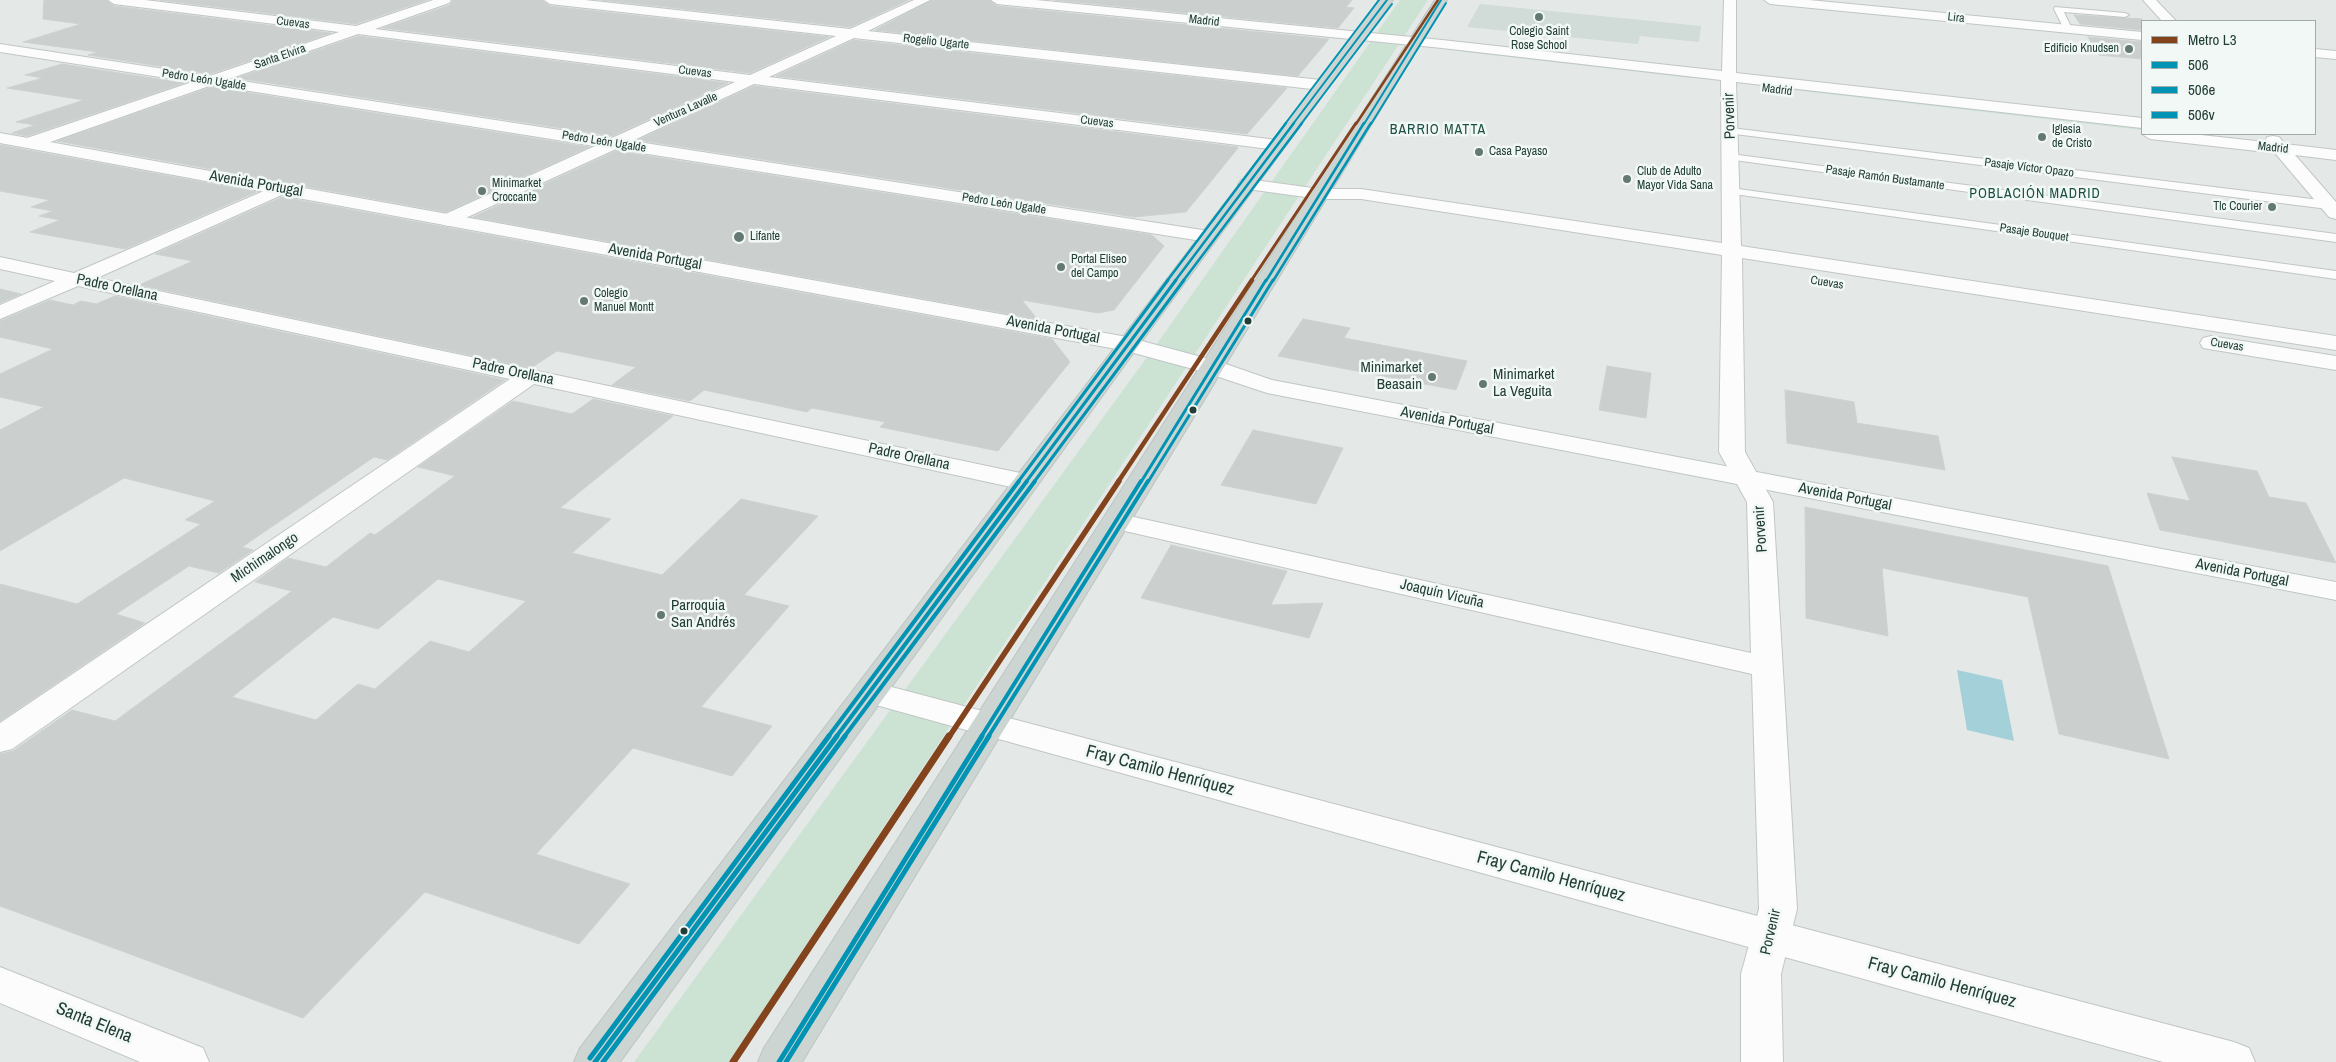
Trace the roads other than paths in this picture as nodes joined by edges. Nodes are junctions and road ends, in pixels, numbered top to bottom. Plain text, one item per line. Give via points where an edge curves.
1 (114, 0) edge
2 (446, 0) edge
3 (550, 0) edge
4 (924, 0) edge
5 (997, 0) edge
6 (1387, 0) edge
7 (1441, 0) edge
8 (1730, 0) edge
9 (1770, 0) edge
10 (2149, 0) edge
11 (2125, 15) dead end
12 (2167, 20) edge
13 (2068, 29) junction
14 (356, 31) junction
15 (852, 33) junction
16 (1359, 36) junction
17 (2141, 36) edge
18 (1412, 43) junction
19 (0, 48) edge
20 (2316, 53) edge
21 (2336, 55) edge
22 (754, 79) junction
23 (211, 81) junction
24 (1729, 81) junction
25 (1322, 85) junction
26 (2141, 123) edge
27 (1731, 131) junction
28 (2141, 133) edge
29 (2170, 135) edge
30 (2241, 135) edge
31 (0, 138) edge
32 (2273, 140) edge
33 (30, 143) junction
34 (612, 143) junction
35 (1277, 144) junction
36 (2336, 145) edge
37 (2336, 155) edge
38 (1731, 157) junction
39 (1247, 184) junction
40 (280, 189) junction
41 (1731, 191) junction
42 (1320, 194) junction
43 (2332, 209) edge
44 (448, 220) junction
45 (1208, 236) junction
46 (2336, 238) edge
47 (1732, 259) junction
48 (0, 263) edge
49 (2336, 276) edge
50 (76, 279) junction
51 (0, 313) edge
52 (2336, 343) edge
53 (1127, 344) junction
54 (2336, 362) edge
55 (1212, 366) junction
56 (530, 376) junction
57 (1747, 478) junction
58 (1025, 482) junction
59 (1116, 521) junction
60 (2336, 591) edge
61 (1768, 667) junction
62 (869, 692) junction
63 (989, 724) junction
64 (0, 740) edge
65 (1771, 937) junction
66 (0, 985) edge
67 (188, 1062) edge
68 (595, 1062) edge
69 (778, 1062) edge
70 (1762, 1062) edge
71 (2234, 1062) edge

1 - 14 street, Cuevas
2 - 14 street, Santa Elvira
3 - 15 street, Rogelio Ugarte
4 - 15 street, Ventura Lavalle
5 - 16 street, Madrid
6 - 16 main road
7 - 18 main road
8 - 24 street, Porvenir
9 - 13 street, Lira
10 - 12 street
11 - 13 lane via 2058,9
13 - 17 street, Lira
14 - 22 street, Cuevas
14 - 23 street, Santa Elvira
15 - 22 street, Ventura Lavalle
15 - 25 street, Rogelio Ugarte
16 - 18 street, Madrid
16 - 25 main road
18 - 24 street, Madrid via 1438,50
18 - 42 main road
19 - 23 street, Pedro León Ugalde
20 - 21 street
22 - 34 street, Ventura Lavalle
22 - 35 street, Cuevas
23 - 33 street, Santa Elvira
23 - 34 street, Pedro León Ugalde
24 - 26 street, Madrid
24 - 27 street, Porvenir
24 - 28 street, Madrid
25 - 35 main road
27 - 38 street, Porvenir
27 - 43 lane, Pasaje Víctor Opazo
29 - 32 street, Madrid
30 - 32 street, Madrid
31 - 33 street, Avenida Portugal
32 - 36 street, Madrid
32 - 37 street, Madrid
32 - 43 street
33 - 40 street, Avenida Portugal
34 - 44 street, Ventura Lavalle
34 - 45 street, Pedro León Ugalde
35 - 39 main road
38 - 41 street, Porvenir
38 - 46 lane, Pasaje Ramón Bustamante
39 - 42 street, Cuevas
39 - 45 main road
40 - 44 street, Avenida Portugal
40 - 50 street
41 - 47 street, Porvenir
41 - 49 lane, Pasaje Bouquet
42 - 47 street, Cuevas via 1354,207
42 - 55 main road
44 - 53 street, Avenida Portugal
45 - 53 main road
47 - 52 street, Cuevas
47 - 54 street, Cuevas
47 - 57 street, Porvenir via 1732,452
48 - 50 street, Padre Orellana
50 - 51 street
50 - 56 street, Padre Orellana
53 - 55 street, Avenida Portugal
53 - 58 main road
55 - 57 street, Avenida Portugal via 1267,386
55 - 59 main road
56 - 58 street, Padre Orellana
56 - 64 street, Michimalongo
57 - 60 street, Avenida Portugal
57 - 61 street, Porvenir via 1760,502
58 - 62 main road
59 - 61 street, Joaquín Vicuña
59 - 63 main road
61 - 65 street, Porvenir via 1778,909
62 - 63 street, Fray Camilo Henríquez
62 - 68 main road
63 - 65 street, Fray Camilo Henríquez
63 - 69 main road
65 - 70 street, Porvenir via 1761,974
65 - 71 street, Fray Camilo Henríquez
66 - 67 street, Santa Elena

